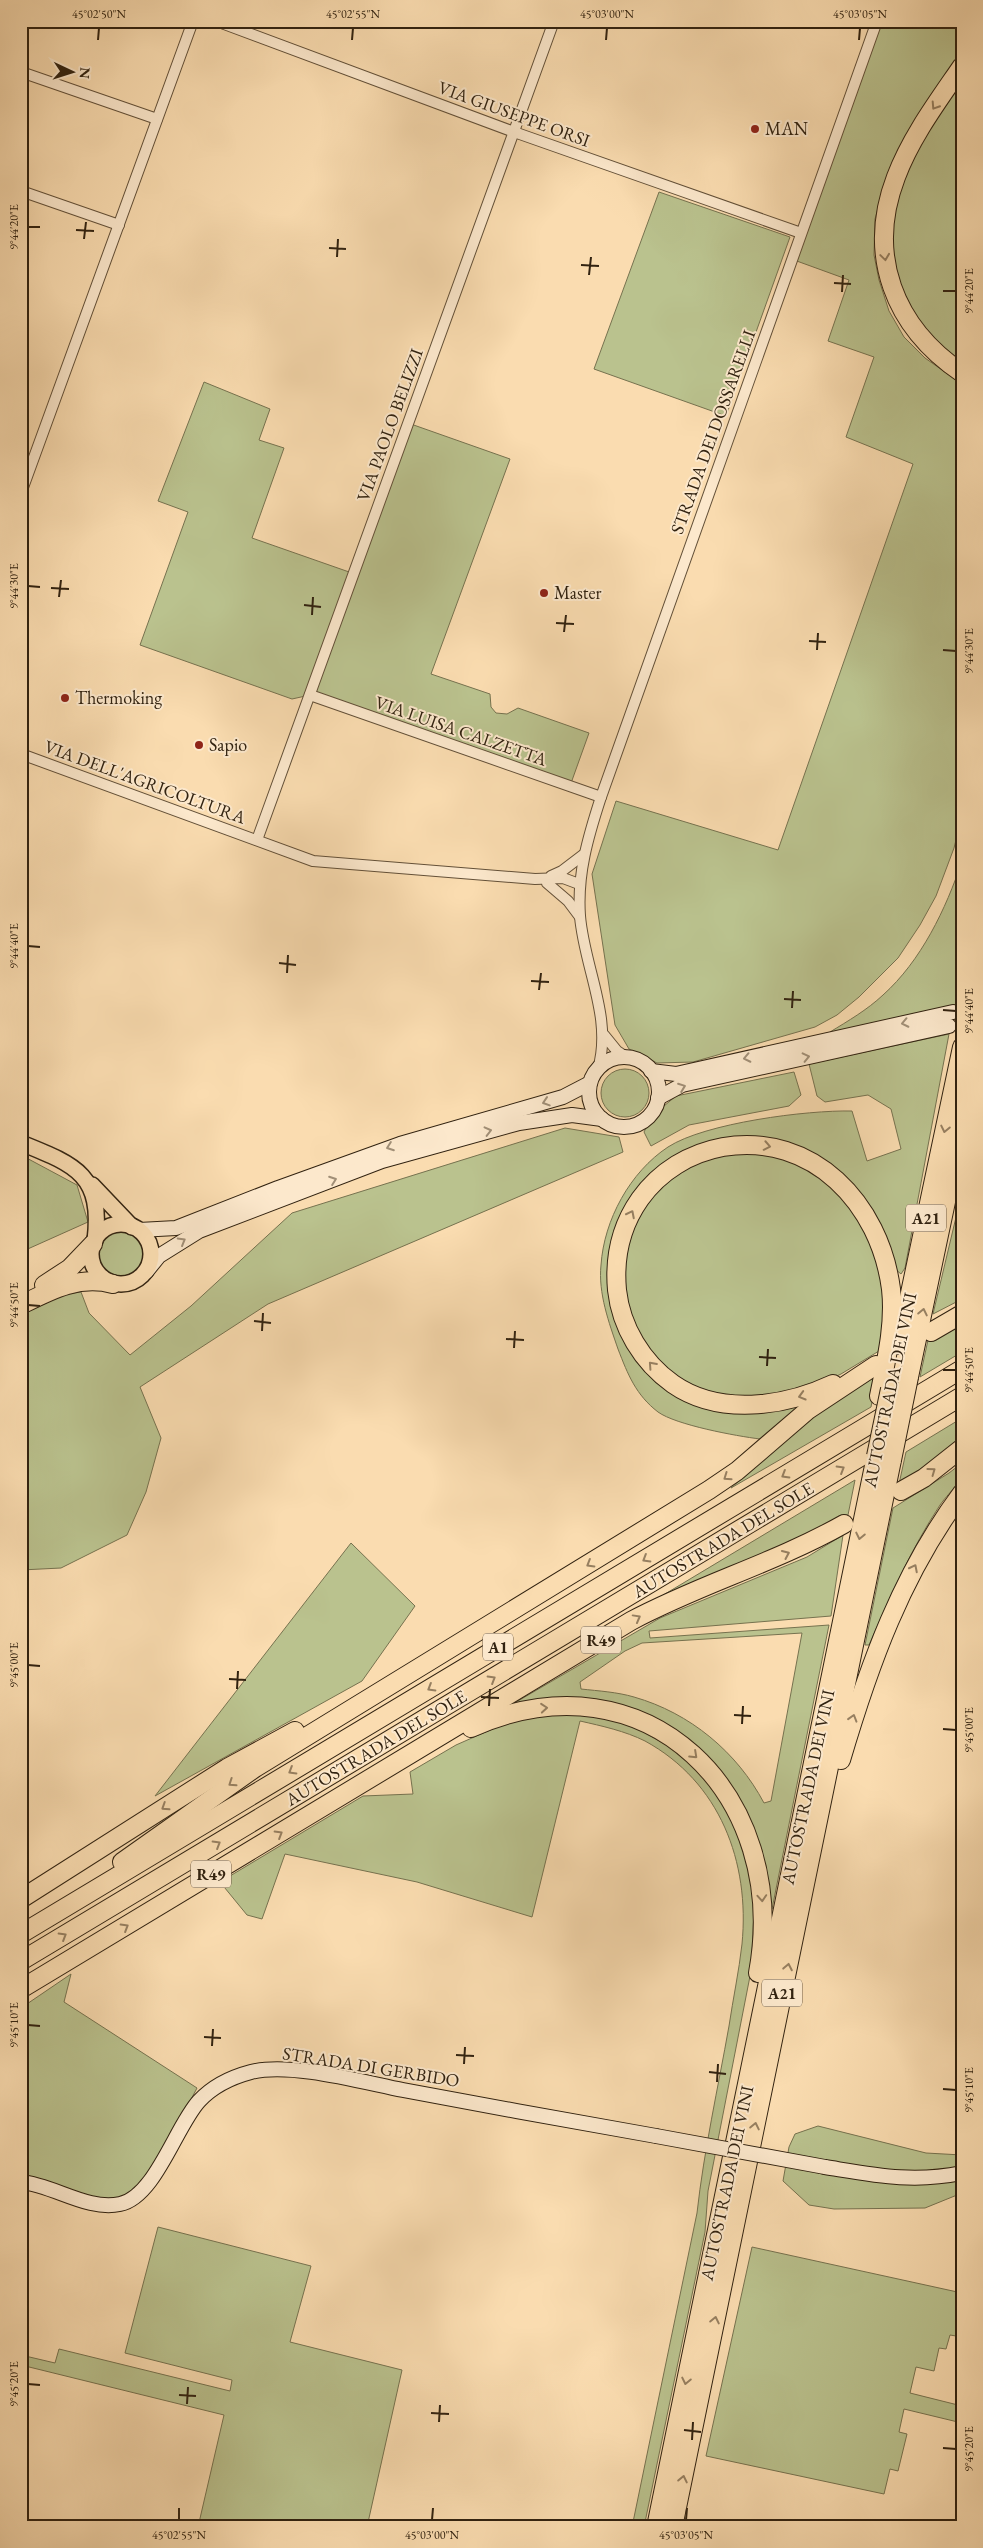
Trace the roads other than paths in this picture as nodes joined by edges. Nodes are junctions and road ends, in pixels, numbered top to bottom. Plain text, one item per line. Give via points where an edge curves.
1 (193, 21) edge
2 (216, 21) edge
3 (554, 21) edge
4 (877, 21) edge
5 (962, 66) edge
6 (21, 72) edge
7 (157, 119) junction
8 (514, 132) junction
9 (21, 191) edge
10 (119, 225) junction
11 (801, 233) junction
12 (962, 373) edge
13 (21, 493) edge
14 (310, 695) junction
15 (21, 754) edge
16 (601, 797) junction
17 (257, 840) junction
18 (583, 855) junction
19 (547, 880) junction
20 (579, 884) junction
21 (580, 917) junction
22 (604, 1035) junction
23 (962, 1047) edge
24 (626, 1057) junction
25 (598, 1068) junction
26 (651, 1071) junction
27 (590, 1083) junction
28 (658, 1098) junction
29 (602, 1119) junction
30 (962, 1126) edge
31 (21, 1143) edge
32 (86, 1178) junction
33 (135, 1229) junction
34 (94, 1243) junction
35 (146, 1272) junction
36 (114, 1284) junction
37 (21, 1296) edge
38 (21, 1305) edge
39 (962, 1314) edge
40 (931, 1332) dead end
41 (962, 1369) edge
42 (885, 1393) junction
43 (962, 1396) edge
44 (962, 1448) edge
45 (880, 1463) junction
46 (901, 1492) dead end
47 (962, 1493) edge
48 (844, 1524) dead end
49 (467, 1638) junction
50 (371, 1780) junction
51 (21, 1899) edge
52 (798, 1917) junction
53 (28, 1930) edge
54 (21, 1961) edge
55 (53, 1970) junction
56 (21, 1989) edge
57 (21, 1994) edge
58 (743, 2106) junction
59 (962, 2173) edge
60 (21, 2182) edge
61 (656, 2527) edge
62 (673, 2527) edge

1 - 7 street
2 - 8 street, VIA GIUSEPPE ORSI
3 - 8 street, VIA PAOLO BELIZZI
4 - 11 street, STRADA DEI DOSSARELLI
5 -> 12 highway via 921,128 897,175 883,234 889,278 904,314 925,343
6 - 7 street
7 - 10 street
8 - 11 street, VIA GIUSEPPE ORSI
8 - 14 street, VIA PAOLO BELIZZI
9 - 10 street
10 - 13 street
11 - 16 street, STRADA DEI DOSSARELLI
14 - 16 street, VIA LUISA CALZETTA
14 - 17 street, VIA PAOLO BELIZZI
15 - 17 street, VIA DELL'AGRICOLTURA
16 - 18 street, STRADA DEI DOSSARELLI
17 - 19 street via 314,861
18 - 19 street
18 - 20 street, STRADA DEI DOSSARELLI
19 - 20 street via 562,886
19 - 21 street, STRADA DEI DOSSARELLI
20 - 21 street, STRADA DEI DOSSARELLI
21 - 22 street, STRADA DEI DOSSARELLI
22 - 24 street
22 - 25 street
23 -> 42 highway, AUTOSTRADA DEI VINI / A21
24 - 25 main road via 616,1058
24 - 26 main road via 636,1059
25 - 27 main road
26 - 28 main road via 658,1088
28 -> 26 main road via 682,1085 951,1019 676,1074
27 - 29 main road via 590,1102
27 -> 33 main road via 571,1094 400,1144 176,1228
28 - 29 main road via 653,1111 638,1124 622,1127
35 -> 29 main road via 159,1256 199,1232 382,1161 519,1124 572,1115
45 -> 30 highway, AUTOSTRADA DEI VINI / A21, bridge via 909,1377
31 - 32 main road via 62,1160
32 - 33 main road
32 - 34 main road via 98,1212
33 - 34 main road via 114,1226 103,1231
33 - 35 main road via 144,1235 151,1249
34 - 36 main road via 93,1264 105,1279
34 - 37 highway via 61,1275
35 - 36 main road via 137,1280
36 - 38 highway via 92,1281 70,1284
39 - 40 highway
41 -> 53 highway, AUTOSTRADA DEL SOLE / A1
42 - 45 highway, bridge
42 - 49 highway via 892,1327 888,1271 866,1214 854,1198 826,1171 794,1154 759,1145 742,1144 709,1150 684,1161 658,1178 634,1208 616,1259 620,1311 647,1360 679,1388 702,1399 749,1404 773,1402 823,1388 876,1362 808,1410 737,1471 709,1490
54 -> 43 highway, AUTOSTRADA DEL SOLE / A1
46 -> 44 highway
45 - 52 highway, AUTOSTRADA DEI VINI / A21
45 -> 58 highway, AUTOSTRADA DEI VINI / A21
52 -> 47 highway via 830,1810 839,1765 877,1646 923,1550
50 -> 48 highway, R49 via 639,1617 683,1595 785,1555
49 -> 51 highway via 227,1768
49 -> 53 highway via 231,1784
55 -> 50 highway, R49
50 -> 58 highway via 475,1726 540,1708 583,1707 623,1714 660,1730 692,1752 719,1782 744,1822 760,1876 762,1946 749,2019
62 -> 52 highway, AUTOSTRADA DEI VINI / A21
55 - 56 highway, R49
55 - 57 highway
58 -> 61 highway, AUTOSTRADA DEI VINI / A21
59 - 60 main road, STRADA DI GERBIDO, bridge via 932,2179 896,2178 273,2069 248,2072 226,2081 198,2102 147,2184 134,2198 121,2204 102,2205

